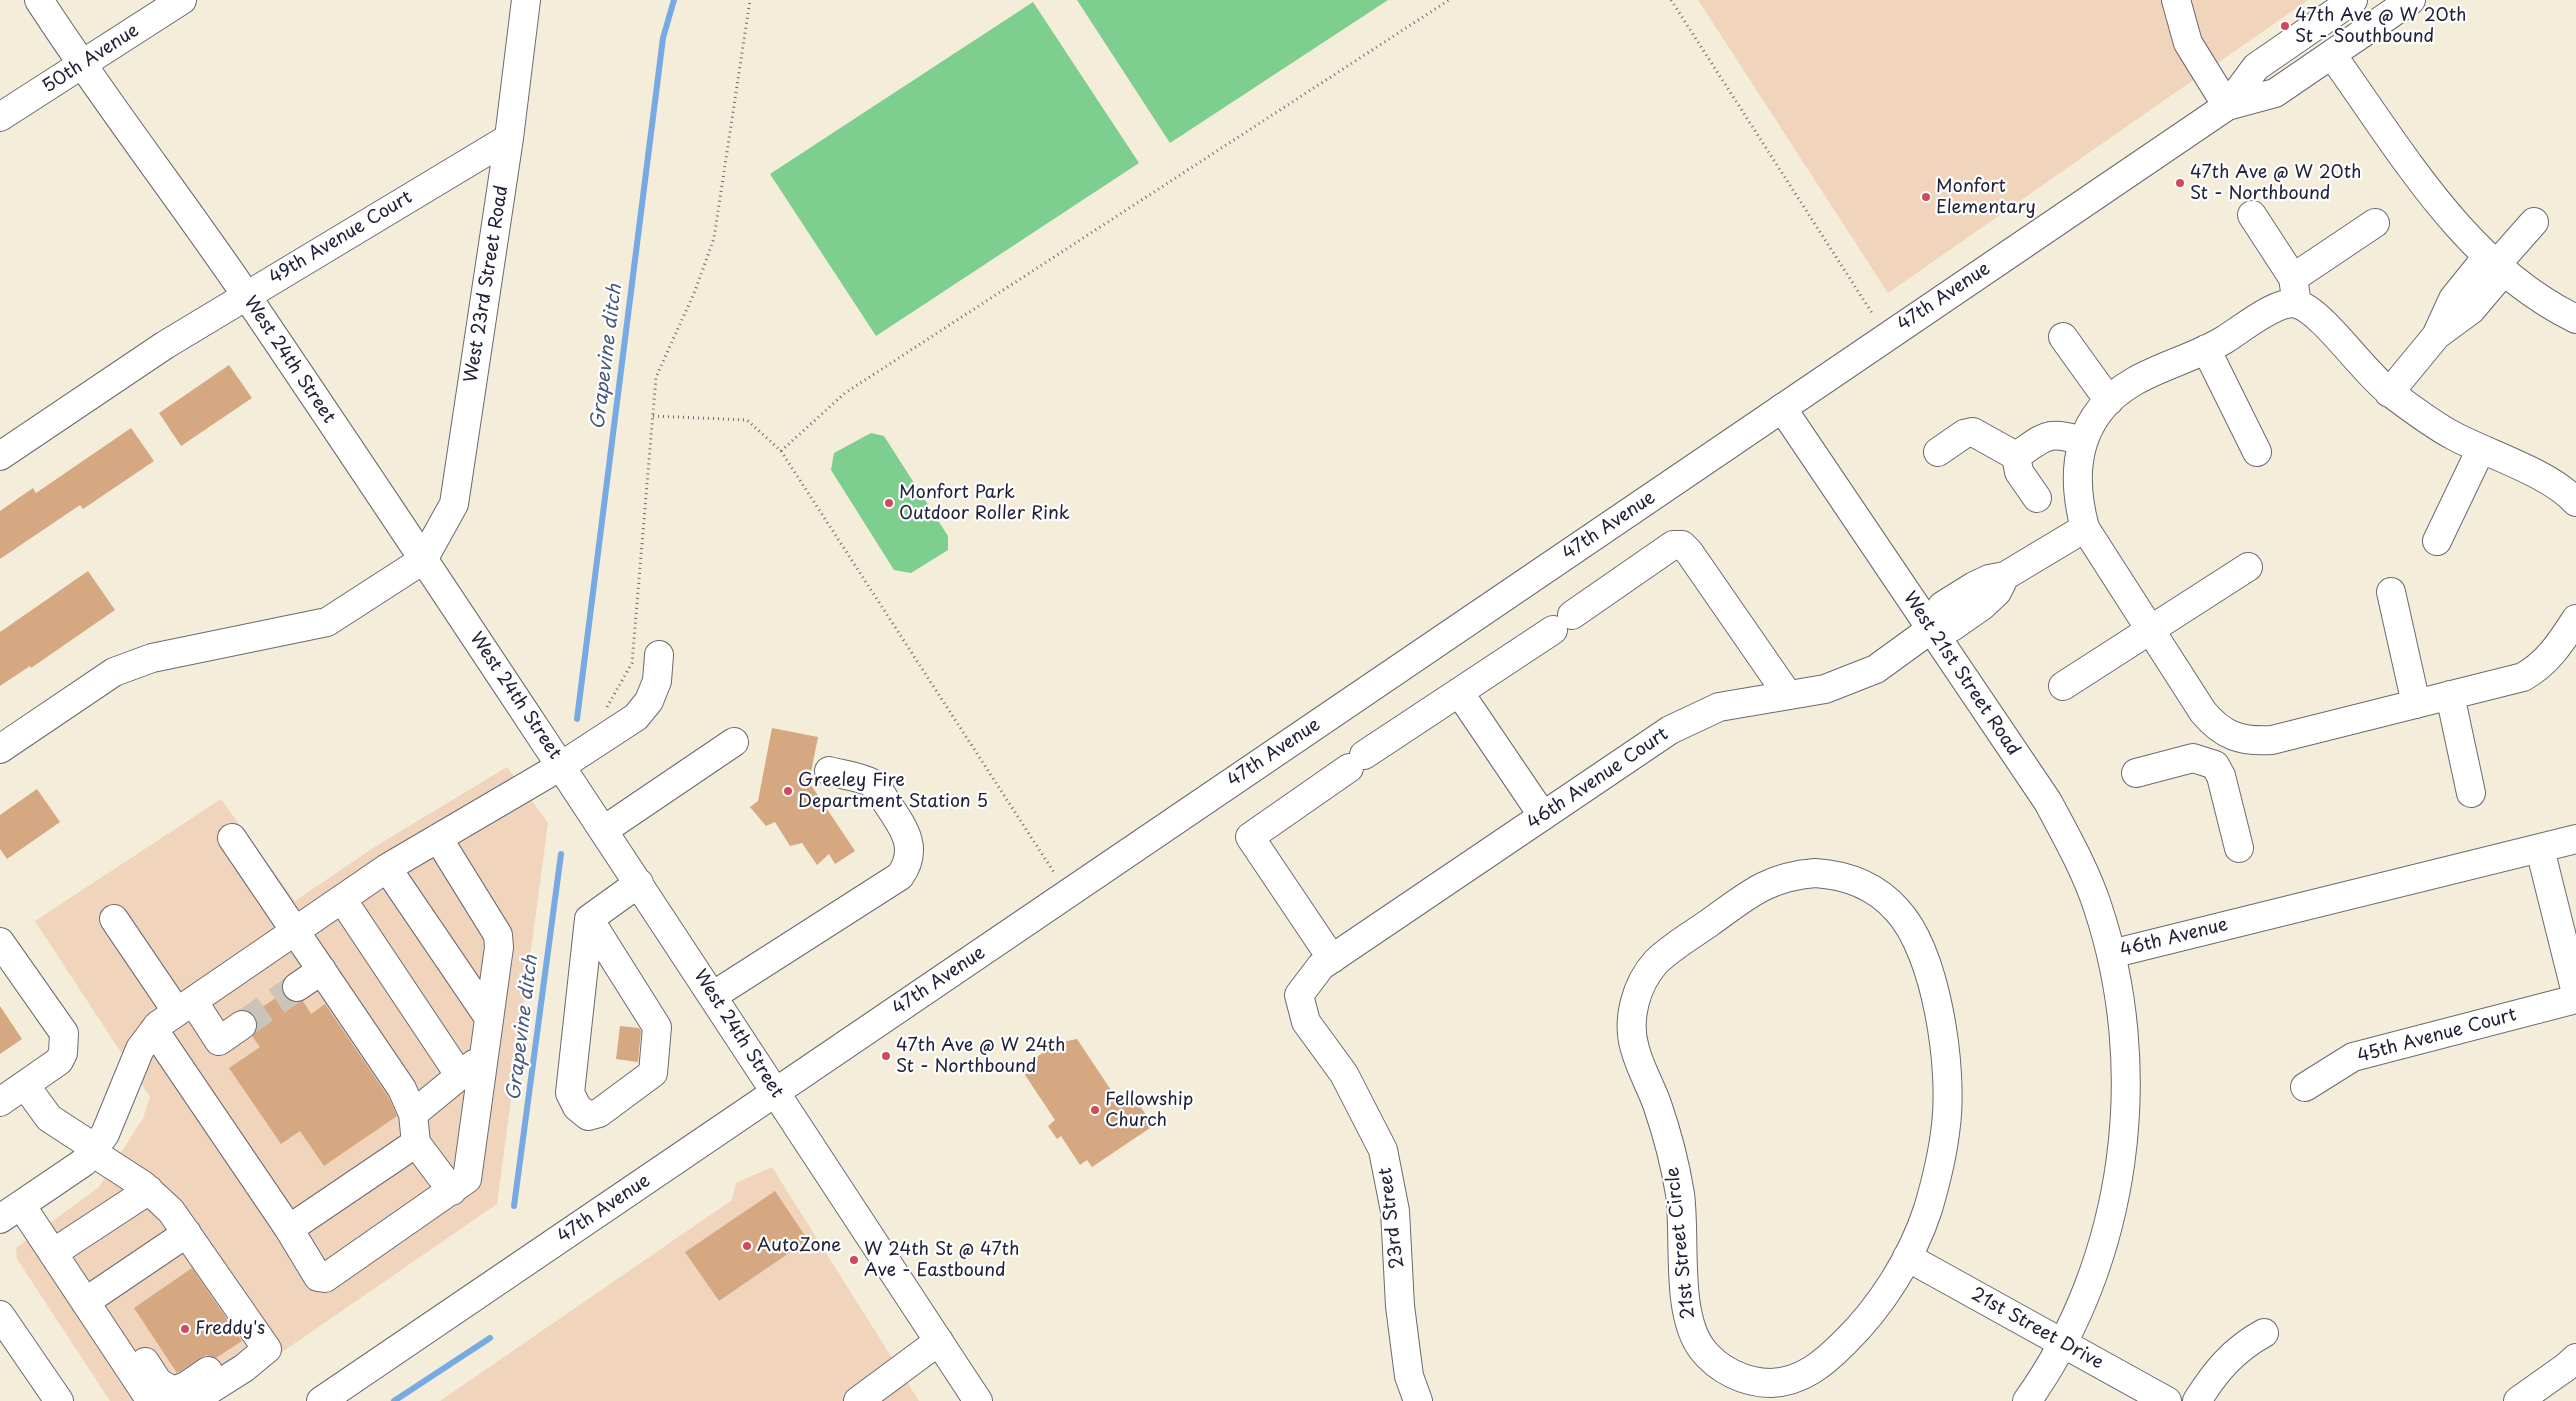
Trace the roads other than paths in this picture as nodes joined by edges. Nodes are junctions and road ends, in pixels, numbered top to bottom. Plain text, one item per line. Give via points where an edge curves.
1 (39, 0) edge
2 (182, 0) edge
3 (526, 0) edge
4 (2353, 0) edge
5 (2410, 0) edge
6 (2178, 1) edge
7 (2332, 55) junction
8 (84, 64) junction
9 (2227, 106) junction
10 (0, 116) edge
11 (509, 138) junction
12 (2252, 216) dead end
13 (2534, 222) dead end
14 (2374, 223) dead end
15 (2496, 265) junction
16 (2295, 291) junction
17 (246, 295) junction
18 (2576, 319) edge
19 (2063, 337) dead end
20 (2206, 349) junction
21 (2389, 393) junction
22 (2109, 401) junction
23 (1782, 408) junction
24 (2083, 441) junction
25 (2482, 449) junction
26 (1938, 452) dead end
27 (2257, 452) dead end
28 (0, 456) edge
29 (2016, 456) junction
30 (2037, 498) dead end
31 (2576, 502) edge
32 (2085, 528) junction
33 (2437, 541) dead end
34 (423, 560) junction
35 (2248, 567) dead end
36 (2391, 592) dead end
37 (2576, 619) edge
38 (1931, 629) junction
39 (2150, 629) junction
40 (659, 654) dead end
41 (2063, 686) dead end
42 (1460, 692) junction
43 (1788, 695) junction
44 (2450, 695) junction
45 (2416, 704) junction
46 (2233, 736) junction
47 (734, 742) dead end
48 (0, 749) edge
49 (2215, 765) junction
50 (561, 766) junction
51 (829, 771) dead end
52 (2136, 773) dead end
53 (2472, 793) dead end
54 (1543, 816) junction
55 (604, 830) junction
56 (232, 838) dead end
57 (438, 838) junction
58 (2576, 839) edge
59 (2239, 848) dead end
60 (2540, 849) junction
61 (387, 868) junction
62 (639, 883) junction
63 (342, 898) junction
64 (114, 919) dead end
65 (589, 919) junction
66 (295, 931) junction
67 (0, 942) edge
68 (2111, 954) junction
69 (1332, 959) junction
70 (322, 970) junction
71 (297, 987) tunnel mouth
72 (2576, 993) edge
73 (714, 995) junction
74 (1299, 995) joint
75 (2576, 1000) edge
76 (185, 1006) junction
77 (489, 1018) junction
78 (242, 1025) tunnel mouth
79 (154, 1030) junction
80 (484, 1056) junction
81 (460, 1076) junction
82 (25, 1085) junction
83 (2305, 1087) dead end
84 (776, 1092) junction
85 (0, 1102) edge
86 (413, 1114) junction
87 (416, 1143) junction
88 (93, 1150) junction
89 (149, 1190) junction
90 (452, 1192) junction
91 (11, 1212) edge
92 (288, 1230) junction
93 (187, 1233) junction
94 (53, 1254) junction
95 (1907, 1257) junction
96 (85, 1302) junction
97 (0, 1314) edge
98 (100, 1325) junction
99 (2264, 1333) dead end
100 (258, 1336) junction
101 (939, 1341) junction
102 (2063, 1344) junction
103 (2576, 1358) edge
104 (59, 1401) edge
105 (155, 1401) edge
106 (192, 1401) edge
107 (321, 1401) edge
108 (858, 1401) edge
109 (978, 1401) edge
110 (1418, 1401) edge
111 (2027, 1401) edge
112 (2167, 1401) edge
113 (2196, 1401) edge
114 (2518, 1401) edge

1 - 8 street, West 24th Street
2 - 8 street, 50th Avenue
3 - 11 street, West 23rd Street Road
4 - 9 street, 47th Avenue via 2256,67
5 - 7 street, 47th Avenue
6 - 9 street via 2188,44
7 - 9 street, 47th Avenue via 2275,93
7 - 15 street via 2431,194
8 - 10 street, 50th Avenue
8 - 17 street, West 24th Street
9 - 23 street, 47th Avenue
11 - 17 street, 49th Avenue Court
11 - 34 street, West 23rd Street Road via 454,504
12 - 16 street
13 - 15 street
14 - 16 street
15 - 18 street via 2553,308
15 - 21 street via 2453,299 2436,336
16 - 20 street via 2280,306
16 - 21 street
17 - 28 street, 49th Avenue Court via 165,345
17 - 34 street, West 24th Street
19 - 22 street
20 - 22 street via 2135,381
20 - 27 street
21 - 25 street via 2452,435
22 - 24 street via 2092,420
23 - 38 street, West 21st Street Road
23 - 84 street, 47th Avenue
24 - 29 street via 2058,434 2045,437
24 - 32 street via 2077,483
25 - 31 street via 2552,483
25 - 33 street
26 - 29 street via 1964,434 1973,432
29 - 30 street via 2019,472
32 - 38 street via 2005,576 1997,592 1952,627
32 - 39 street
34 - 48 street via 327,622 152,658 114,672
34 - 50 street, West 24th Street
35 - 39 street
36 - 45 street
37 - 44 street via 2555,651 2534,671
38 - 43 street, 46th Avenue Court via 1876,669 1825,689
38 - 68 street, West 21st Street Road via 2048,802 2097,904
39 - 41 street
39 - 46 street via 2203,712 2215,727
40 - 50 street via 657,681 649,702 636,717
42 - 43 street via 1673,545 1682,546 1689,552
42 - 54 street
42 - 69 street via 1250,837
43 - 54 street, 46th Avenue Court via 1719,707 1670,730
44 - 45 street
44 - 53 street
45 - 46 street via 2272,740 2246,740
46 - 49 street
47 - 55 street
49 - 52 street via 2193,758
49 - 59 street via 2221,776
50 - 55 street, West 24th Street
50 - 57 street
51 - 73 street via 873,783 902,825 910,855 907,866 900,876
54 - 69 street, 46th Avenue Court
55 - 62 street, West 24th Street
56 - 66 street
57 - 61 street
57 - 77 street via 498,935
58 - 60 street, 46th Avenue
60 - 68 street, 46th Avenue
60 - 72 street
61 - 63 street
61 - 77 street
62 - 65 street
62 - 73 street, West 24th Street
63 - 66 street
63 - 81 street
64 - 76 street
65 - 65 street via 570,1092 577,1107 588,1116 599,1114 650,1078 657,1027
66 - 70 street
66 - 76 street
67 - 82 street via 64,1033 63,1053 59,1061
68 - 102 street, 46th Avenue via 2123,1028 2126,1076 2124,1132 2116,1189 2102,1248
69 - 74 street, 46th Avenue Court via 1321,966
70 - 71 street
70 - 86 street via 402,1089
73 - 84 street, West 24th Street
74 - 110 street, 23rd Street via 1306,1022 1344,1074 1383,1150 1395,1211 1400,1306 1409,1376
75 - 83 street, 45th Avenue Court via 2353,1057
76 - 78 street via 219,1041
76 - 79 street
77 - 80 street
79 - 88 street via 140,1049 117,1110
79 - 92 street
80 - 81 street
80 - 90 street via 467,1179
81 - 86 street
82 - 85 street
82 - 88 street via 49,1118
84 - 101 street, West 24th Street
84 - 107 street, 47th Avenue
86 - 87 street
87 - 90 street
87 - 92 street
88 - 89 street
88 - 91 street via 84,1162
89 - 93 street via 171,1211
89 - 94 street
90 - 92 street via 325,1278 318,1277
91 - 94 street
93 - 96 street
93 - 100 street
94 - 96 street
95 - 95 street, 21st Street Circle via 1927,1210 1940,1164 1946,1124 1948,1079 1944,1034 1933,989 1910,928 1884,898 1853,880 1836,875 1815,873 1781,877 1759,888 1671,950 1647,974 1637,994 1632,1038 1669,1143 1680,1192 1685,1306 1691,1330 1702,1349 1730,1372 1750,1380 1772,1383 1792,1380 1827,1360 1856,1331 1888,1290
95 - 102 street, 21st Street Drive
96 - 98 street
97 - 104 street
98 - 100 street via 135,1349 158,1382 173,1391 186,1386
98 - 105 street via 145,1392
99 - 113 street via 2244,1344 2226,1360
100 - 106 street via 267,1349 244,1368
101 - 108 street
101 - 109 street, West 24th Street
102 - 111 street, 46th Avenue
102 - 112 street, 21st Street Drive
103 - 114 street

